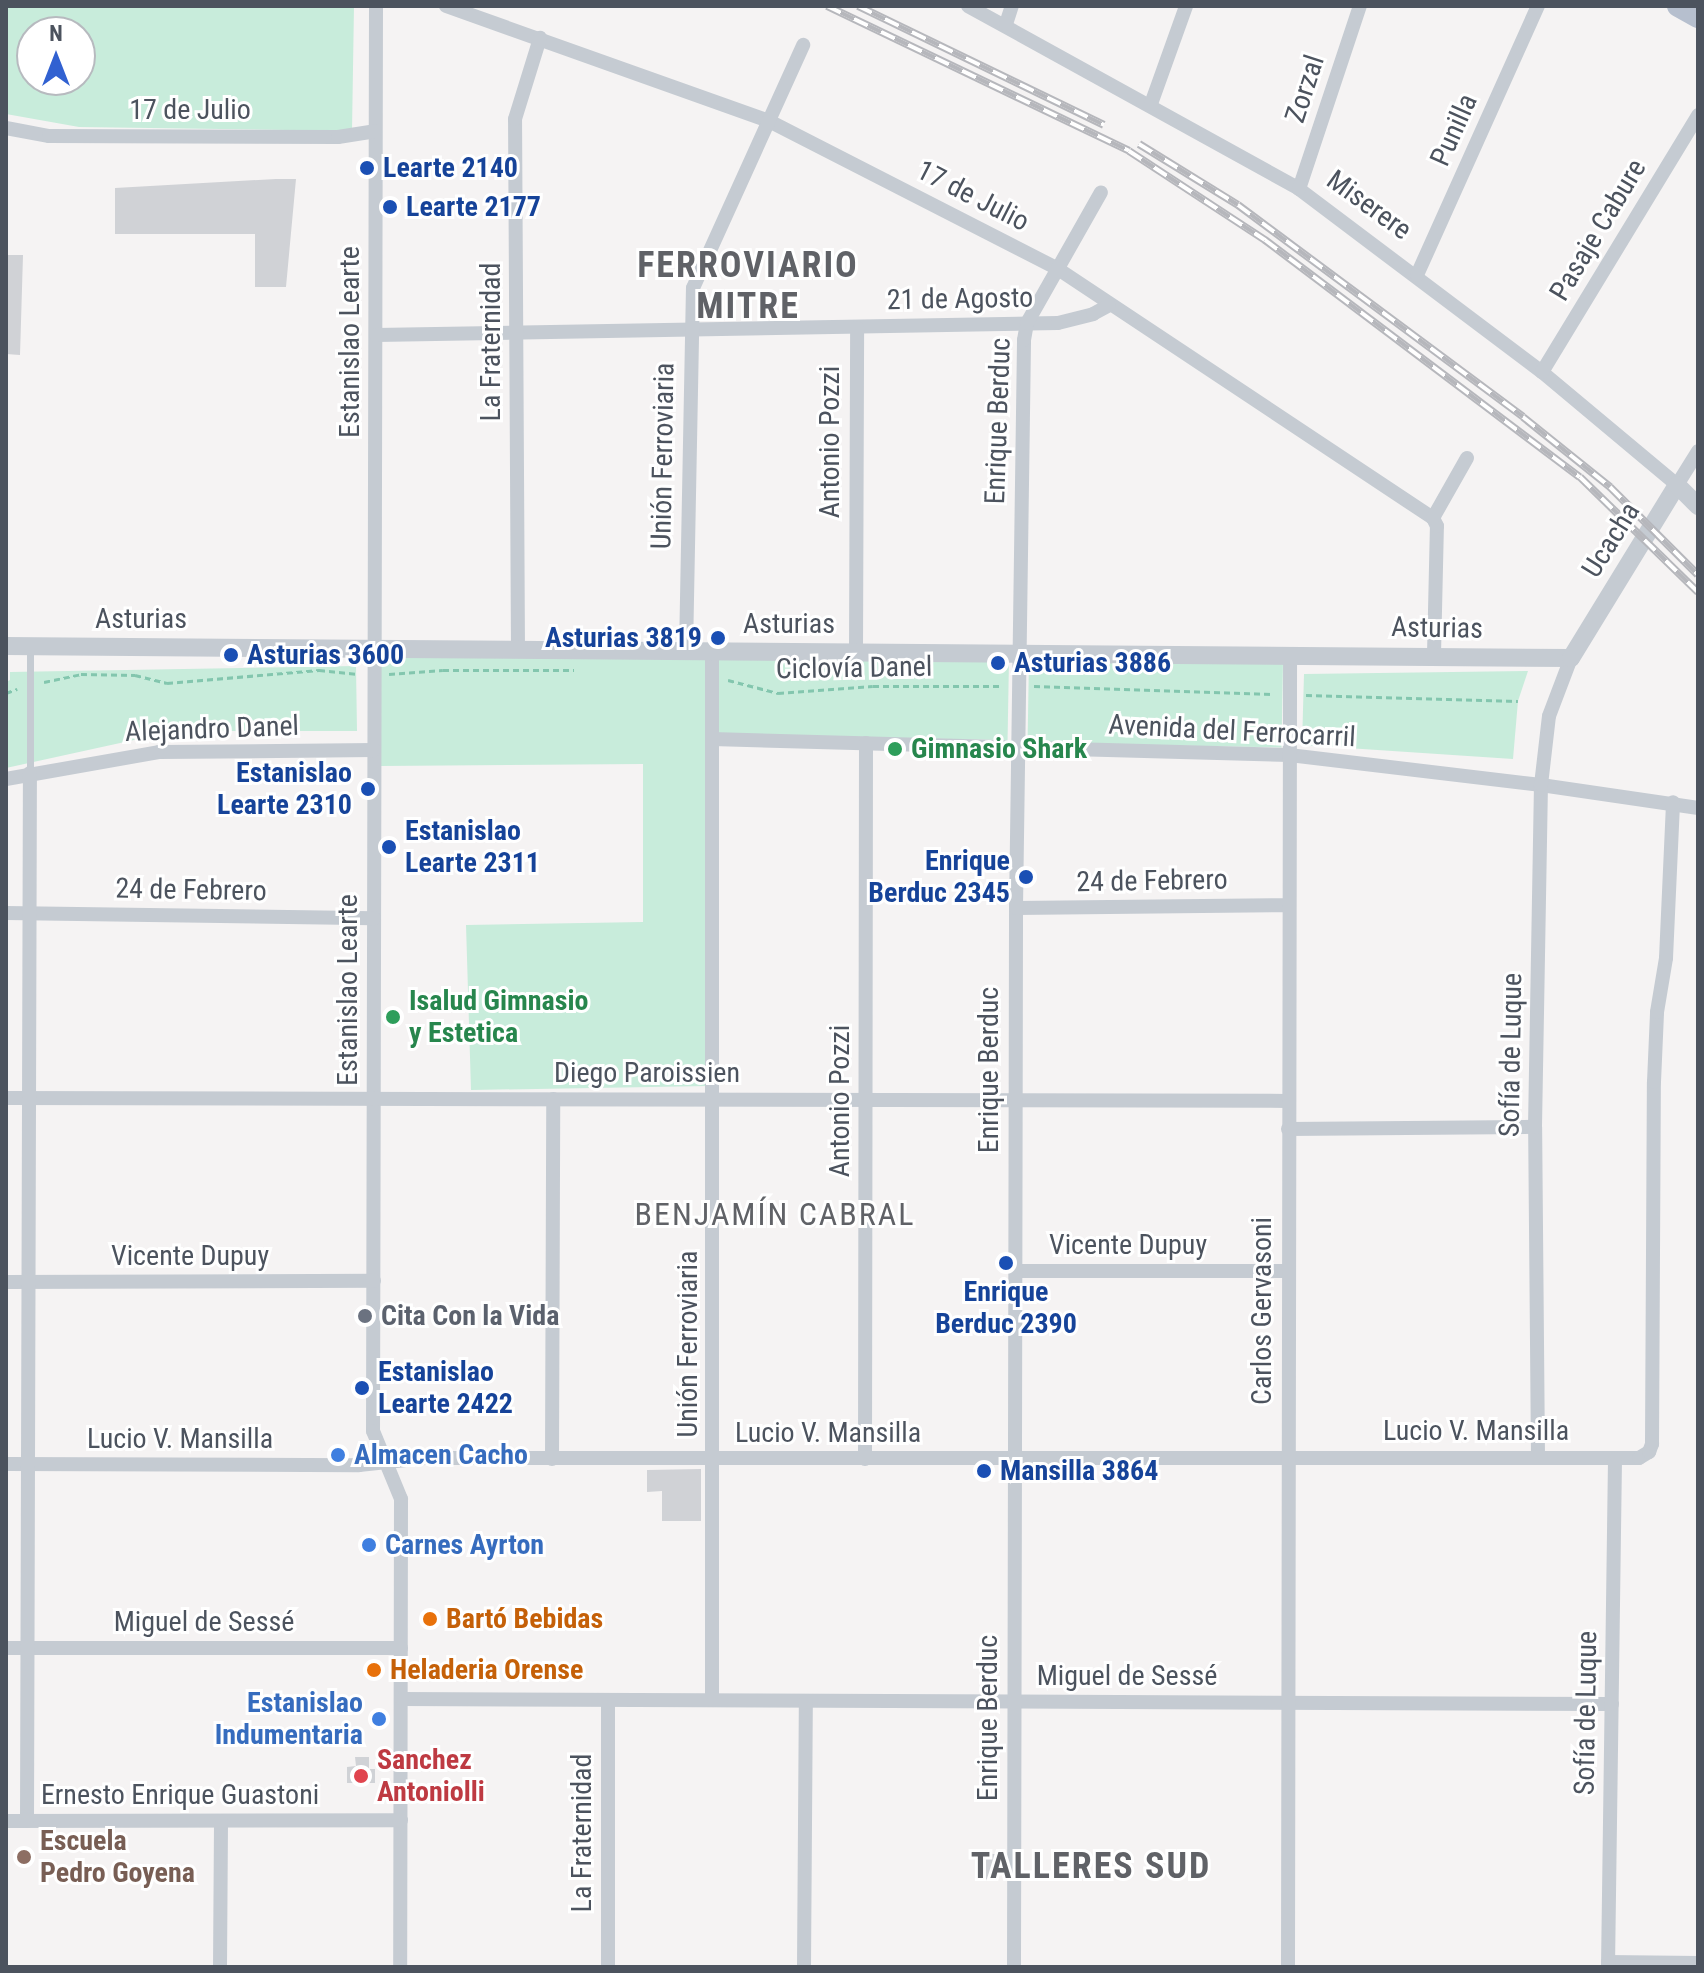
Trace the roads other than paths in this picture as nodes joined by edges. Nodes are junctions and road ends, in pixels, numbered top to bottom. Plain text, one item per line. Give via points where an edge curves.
1 (376, 6) edge
2 (446, 6) edge
3 (968, 6) edge
4 (1012, 6) edge
5 (1186, 6) edge
6 (1360, 6) edge
7 (1538, 6) edge
8 (1678, 6) edge
9 (1698, 17) edge
10 (1006, 24) junction
11 (540, 38) junction
12 (803, 45) dead end
13 (1151, 104) junction
14 (1698, 115) edge
15 (769, 121) junction
16 (6, 128) edge
17 (375, 131) junction
18 (1299, 189) junction
19 (1101, 192) dead end
20 (1058, 269) junction
21 (1417, 275) junction
22 (1109, 305) junction
23 (1027, 323) junction
24 (690, 328) junction
25 (857, 328) junction
26 (518, 332) junction
27 (376, 335) junction
28 (1542, 372) junction
29 (1698, 451) edge
30 (1467, 458) dead end
31 (1677, 485) junction
32 (1698, 506) edge
33 (1433, 518) junction
34 (6, 646) edge
35 (30, 646) junction
36 (376, 649) junction
37 (518, 650) junction
38 (686, 651) junction
39 (712, 651) junction
40 (856, 652) junction
41 (1020, 652) junction
42 (1290, 655) junction
43 (1434, 655) junction
44 (1571, 658) junction
45 (712, 739) junction
46 (866, 743) junction
47 (1019, 747) junction
48 (374, 750) junction
49 (1289, 755) junction
50 (30, 773) junction
51 (6, 779) edge
52 (1541, 785) junction
53 (1673, 802) junction
54 (1698, 808) edge
55 (1289, 905) junction
56 (1016, 908) junction
57 (6, 913) edge
58 (29, 914) junction
59 (374, 918) junction
60 (6, 1098) edge
61 (29, 1098) junction
62 (374, 1099) junction
63 (553, 1099) junction
64 (712, 1100) junction
65 (866, 1100) junction
66 (1015, 1100) junction
67 (1288, 1101) junction
68 (1535, 1127) junction
69 (1288, 1129) junction
70 (1015, 1271) junction
71 (1289, 1271) junction
72 (374, 1281) junction
73 (6, 1282) edge
74 (28, 1282) junction
75 (1287, 1456) junction
76 (1538, 1457) junction
77 (552, 1459) junction
78 (715, 1459) junction
79 (865, 1459) junction
80 (1015, 1459) junction
81 (1615, 1459) junction
82 (387, 1462) junction
83 (6, 1464) edge
84 (29, 1465) junction
85 (6, 1648) edge
86 (28, 1648) junction
87 (401, 1648) junction
88 (402, 1699) junction
89 (608, 1700) junction
90 (712, 1700) junction
91 (806, 1701) junction
92 (1015, 1701) junction
93 (1288, 1703) junction
94 (1612, 1704) junction
95 (401, 1820) junction
96 (6, 1821) edge
97 (27, 1821) junction
98 (221, 1821) junction
99 (1698, 1963) edge
100 (1608, 1964) edge
101 (220, 1967) edge
102 (400, 1967) edge
103 (608, 1967) edge
104 (804, 1967) edge
105 (1014, 1967) edge
106 (1288, 1967) edge

1 - 17 street, Estanislao Learte
2 - 11 street, 17 de Julio
3 - 10 street, Miserere
4 - 10 street
5 - 13 street
6 - 18 street, Zorzal
7 - 21 street, Punilla
8 - 9 main road
10 - 13 street, Miserere
11 - 15 street, 17 de Julio
11 - 26 street, La Fraternidad via 515,119
12 - 15 street, Unión Ferroviaria
13 - 18 street, Miserere
14 - 28 street, Pasaje Cabure
15 - 20 street, 17 de Julio
15 - 24 street, Unión Ferroviaria via 693,288
16 - 17 street, 17 de Julio via 64,136 338,137
17 - 27 street, Estanislao Learte
18 - 21 street, Miserere
19 - 20 street, Enrique Berduc
20 - 22 street, 17 de Julio
20 - 23 street, Enrique Berduc
21 - 28 street, Miserere
22 - 23 street, 21 de Agosto via 1058,323
22 - 33 street, 17 de Julio
23 - 25 street, 21 de Agosto
23 - 41 street, Enrique Berduc
24 - 25 street, 21 de Agosto
24 - 26 street, 21 de Agosto
24 - 38 street, Unión Ferroviaria
25 - 40 street, Antonio Pozzi
26 - 27 street, 21 de Agosto
26 - 37 street, La Fraternidad
27 - 36 street, Estanislao Learte
28 - 31 street, Miserere
29 - 31 street, Ucacha
30 - 33 street
31 - 32 street, Miserere
31 - 44 street, Ucacha
33 - 43 street
34 - 35 street, Asturias
35 - 36 street, Asturias
35 - 50 lane
36 - 37 street, Asturias
36 - 48 street, Estanislao Learte
37 - 38 street, Asturias
38 - 39 street, Asturias
39 - 40 street, Asturias
39 - 45 street, Unión Ferroviaria
40 - 41 street, Asturias
41 - 42 street, Asturias
41 - 47 street, Enrique Berduc
42 - 43 street, Asturias
42 - 49 street, Carlos Gervasoni
43 - 44 street, Asturias
44 - 52 street, Sofía de Luque via 1549,716
45 - 46 street, Avenida del Ferrocarril
45 - 64 street, Unión Ferroviaria
46 - 47 street, Avenida del Ferrocarril
46 - 65 street, Antonio Pozzi
47 - 49 street, Avenida del Ferrocarril
47 - 56 street, Enrique Berduc
48 - 50 street, Alejandro Danel via 159,752
48 - 59 street, Estanislao Learte
49 - 52 street, Avenida del Ferrocarril
49 - 55 street, Carlos Gervasoni
50 - 51 street, Alejandro Danel
50 - 58 street
52 - 53 street, Avenida del Ferrocarril
52 - 68 street, Sofía de Luque
53 - 54 street, Avenida del Ferrocarril
53 - 81 street, Lucio V. Mansilla via 1666,958 1657,1012 1652,1444 1639,1458
55 - 56 street, 24 de Febrero
55 - 67 street, Carlos Gervasoni
56 - 66 street, Enrique Berduc
57 - 58 street, 24 de Febrero
58 - 59 street, 24 de Febrero
58 - 61 street
59 - 62 street, Estanislao Learte
60 - 61 street, Diego Paroissien
61 - 62 street, Diego Paroissien
61 - 74 street
62 - 63 street, Diego Paroissien
62 - 72 street, Estanislao Learte
63 - 64 street, Diego Paroissien
63 - 77 street
64 - 65 street, Diego Paroissien
64 - 78 street, Unión Ferroviaria
65 - 66 street, Diego Paroissien
65 - 79 street, Antonio Pozzi
66 - 67 street, Diego Paroissien
66 - 70 street, Enrique Berduc
67 - 69 street, Carlos Gervasoni
68 - 69 street
68 - 76 street, Sofía de Luque
69 - 71 street, Carlos Gervasoni
70 - 71 street, Vicente Dupuy
70 - 80 street, Enrique Berduc
71 - 75 street, Carlos Gervasoni
72 - 74 street, Vicente Dupuy
72 - 82 street, Estanislao Learte via 373,1431
73 - 74 street, Vicente Dupuy
74 - 84 street
75 - 76 street, Lucio V. Mansilla
75 - 80 street, Lucio V. Mansilla
75 - 93 street, Carlos Gervasoni
76 - 81 street, Lucio V. Mansilla
77 - 78 street, Lucio V. Mansilla
77 - 82 street, Lucio V. Mansilla
78 - 79 street, Lucio V. Mansilla
78 - 90 street, Unión Ferroviaria
79 - 80 street, Lucio V. Mansilla
80 - 92 street, Enrique Berduc
81 - 94 street, Sofía de Luque
82 - 84 street, Lucio V. Mansilla
82 - 87 street, Estanislao Learte via 401,1499
83 - 84 street, Lucio V. Mansilla
84 - 86 street
85 - 86 street, Miguel de Sessé
86 - 87 street, Miguel de Sessé
86 - 97 street
87 - 88 street, Estanislao Learte
88 - 89 street, Miguel de Sessé
88 - 95 street, Estanislao Learte
89 - 90 street, Miguel de Sessé
89 - 103 street, La Fraternidad
90 - 91 street, Miguel de Sessé
91 - 92 street, Miguel de Sessé
91 - 104 street
92 - 93 street, Miguel de Sessé
92 - 105 street, Enrique Berduc
93 - 94 street, Miguel de Sessé
93 - 106 street, Carlos Gervasoni
94 - 100 street, Sofía de Luque
95 - 98 street, Ernesto Enrique Guastoni
95 - 102 street, Estanislao Learte
96 - 97 street, Ernesto Enrique Guastoni
97 - 98 street, Ernesto Enrique Guastoni
98 - 101 street
99 - 100 street

